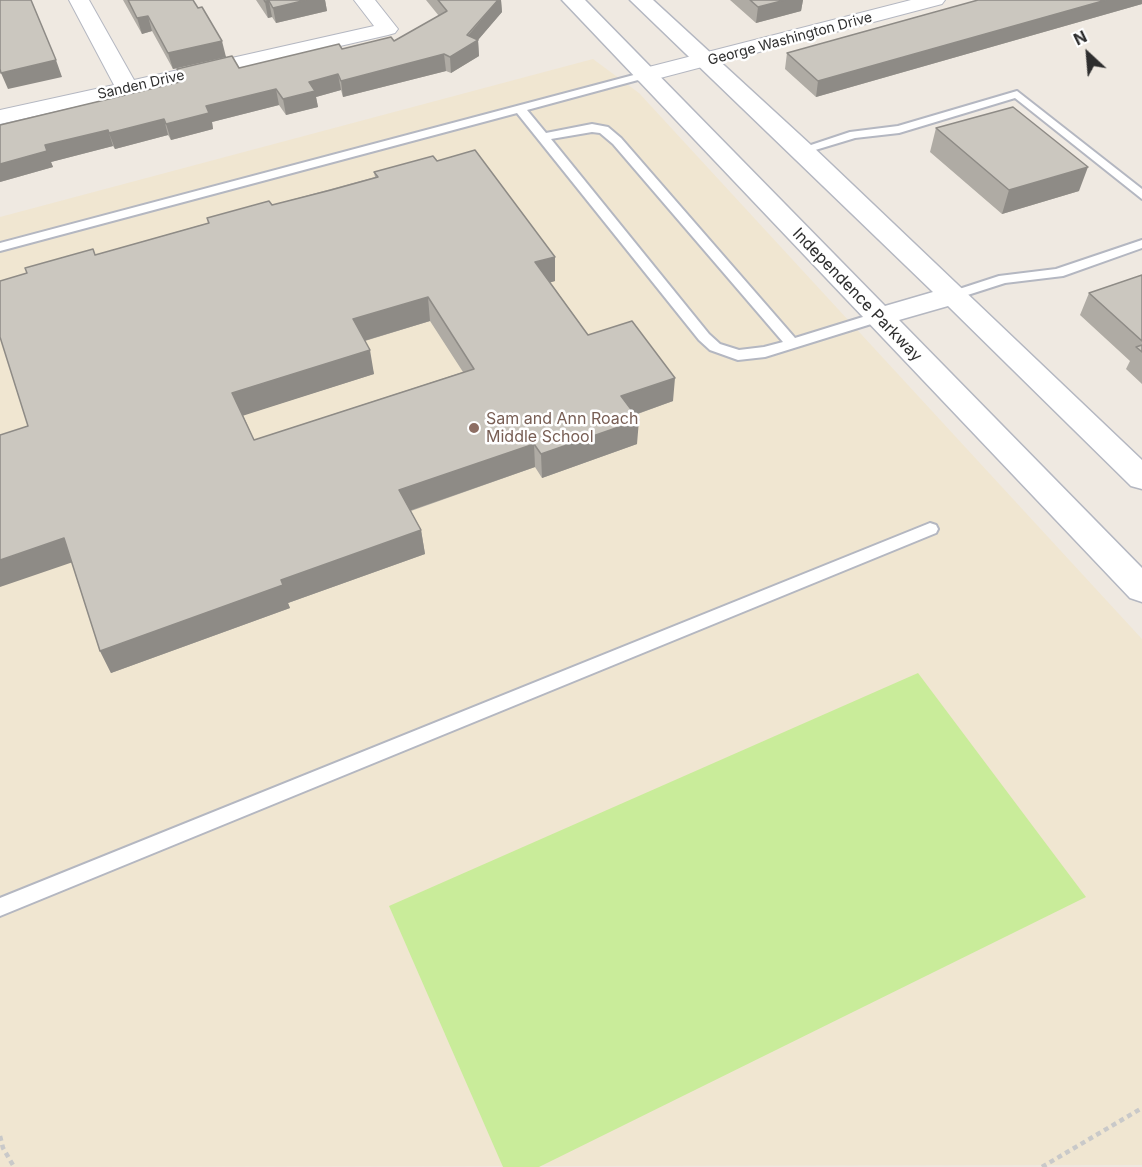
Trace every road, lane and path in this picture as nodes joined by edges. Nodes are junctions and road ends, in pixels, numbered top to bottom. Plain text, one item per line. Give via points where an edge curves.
1 (79, 0) edge
2 (364, 0) edge
3 (573, 0) edge
4 (641, 0) edge
5 (841, 0) edge
6 (935, 0) edge
7 (864, 19) junction
8 (707, 61) junction
9 (645, 75) junction
10 (127, 88) junction
11 (519, 109) junction
12 (0, 117) edge
13 (542, 137) junction
14 (802, 150) junction
15 (1142, 195) edge
16 (1142, 244) edge
17 (0, 248) edge
18 (952, 296) junction
19 (879, 317) junction
20 (793, 344) junction
21 (1142, 478) edge
22 (930, 529) dead end
23 (1142, 589) edge
24 (0, 907) edge
25 (1142, 1108) edge
26 (0, 1136) edge
27 (14, 1167) edge
28 (1042, 1167) edge

1 - 10 street
2 - 10 street, Sanden Drive via 388,29
3 - 9 main road, Independence Parkway
4 - 8 main road
5 - 7 street
6 - 7 street, George Washington Drive
7 - 8 street, George Washington Drive
8 - 9 street, George Washington Drive
8 - 14 main road
9 - 11 lane
9 - 19 main road, Independence Parkway
10 - 12 street, Sanden Drive
11 - 13 lane
11 - 17 lane
13 - 20 lane via 592,128 604,130
13 - 20 lane via 708,342 738,355
14 - 15 lane via 854,135 899,129 1017,94
14 - 18 main road
16 - 18 lane via 1058,273 1004,279
18 - 19 main road
18 - 21 main road
19 - 20 lane
19 - 23 main road, Independence Parkway
22 - 24 lane
25 - 28 path
26 - 27 path

